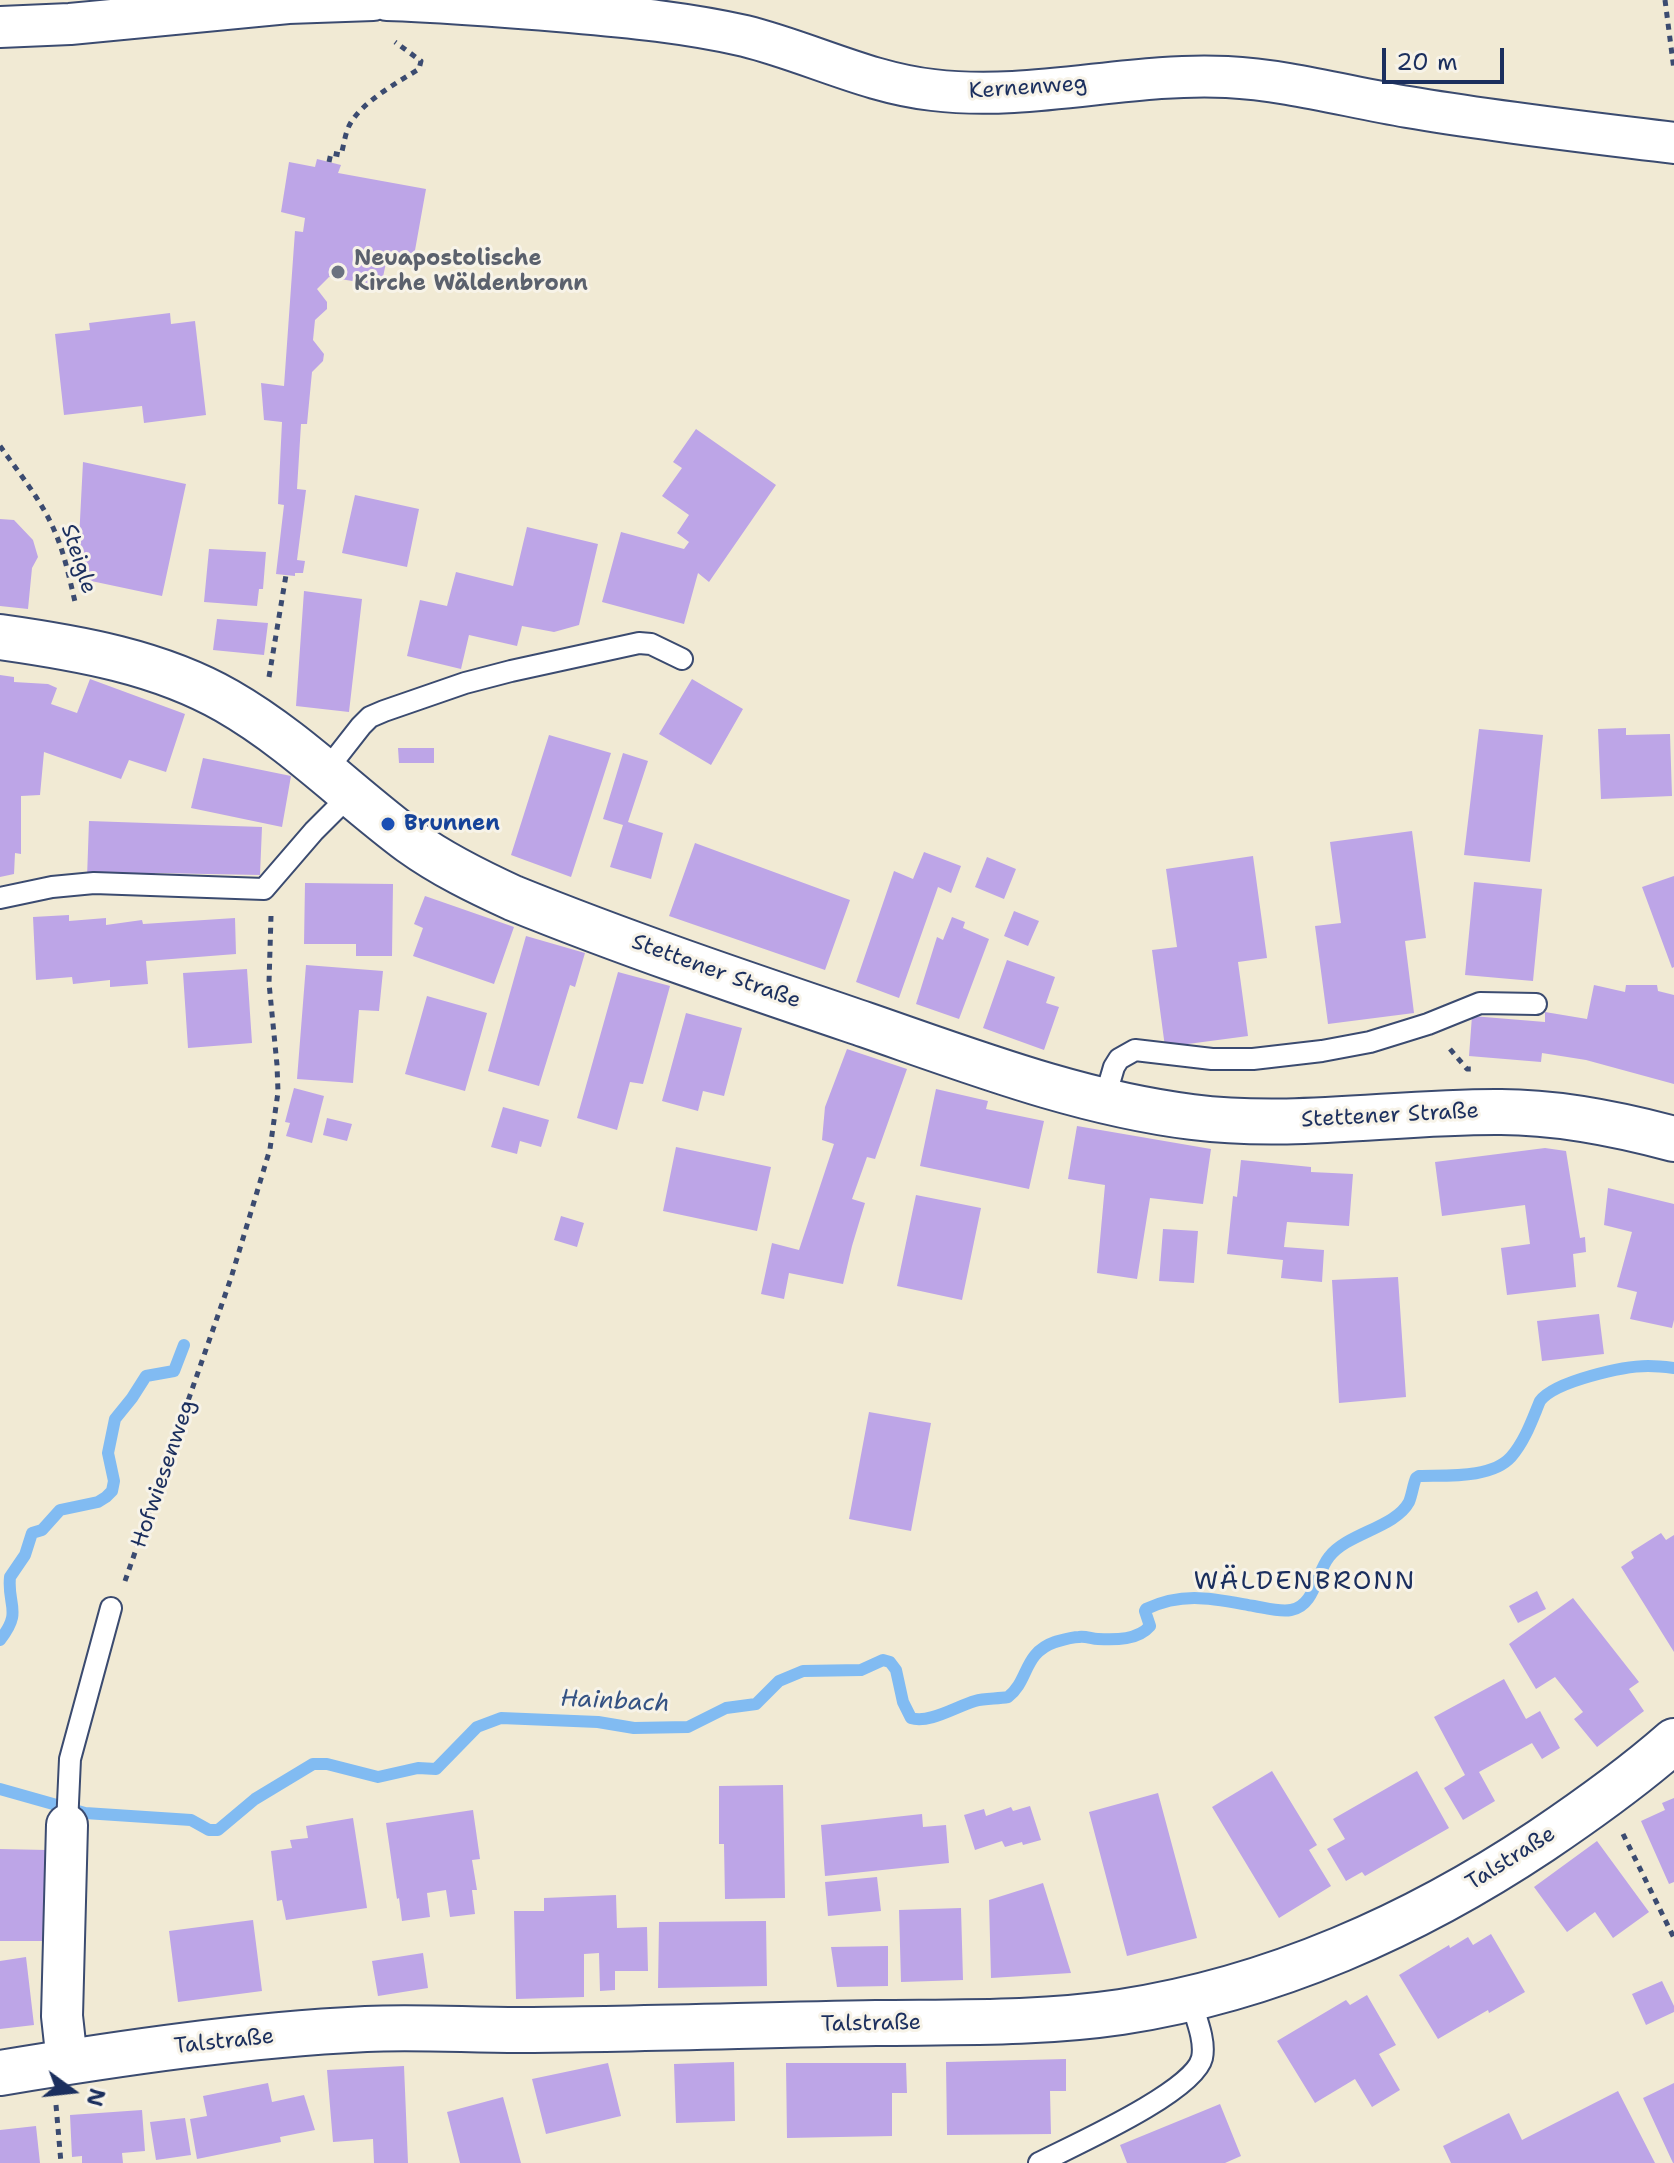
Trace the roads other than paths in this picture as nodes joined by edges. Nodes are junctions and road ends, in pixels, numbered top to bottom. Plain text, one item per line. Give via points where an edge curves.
1 (373, 0) edge
2 (387, 0) edge
3 (0, 27) edge
4 (1674, 143) edge
5 (0, 637) edge
6 (682, 659) dead end
7 (338, 783) junction
8 (0, 898) edge
9 (1536, 1004) dead end
10 (1104, 1101) junction
11 (1674, 1139) edge
12 (111, 1608) road end
13 (1674, 1741) edge
14 (68, 1809) joint
15 (1190, 1998) junction
16 (59, 2064) junction
17 (0, 2073) edge
18 (1039, 2163) edge

1 - 3 street
2 - 4 street, Kernenweg via 607,15 713,30 802,52 886,82 950,92 1230,77 1458,115
5 - 7 street, Stettener Straße via 142,665 203,688 254,718
6 - 7 lane via 639,643 465,683 403,703 370,717 352,736
7 - 8 lane via 314,831 269,887 84,883
7 - 10 street, Stettener Straße via 441,862 513,898 901,1038
9 - 10 lane via 1480,1003 1349,1047 1253,1059 1135,1050 1114,1067
10 - 11 street, Stettener Straße via 1221,1120 1530,1113 1597,1121
12 - 14 lane via 70,1759
13 - 15 street, Talstraße via 1603,1799 1421,1913 1293,1967
14 - 16 street
15 - 16 street, Talstraße via 1029,2021 369,2029 176,2046
15 - 18 lane via 1202,2050 1194,2072 1171,2092
16 - 17 street, Talstraße

